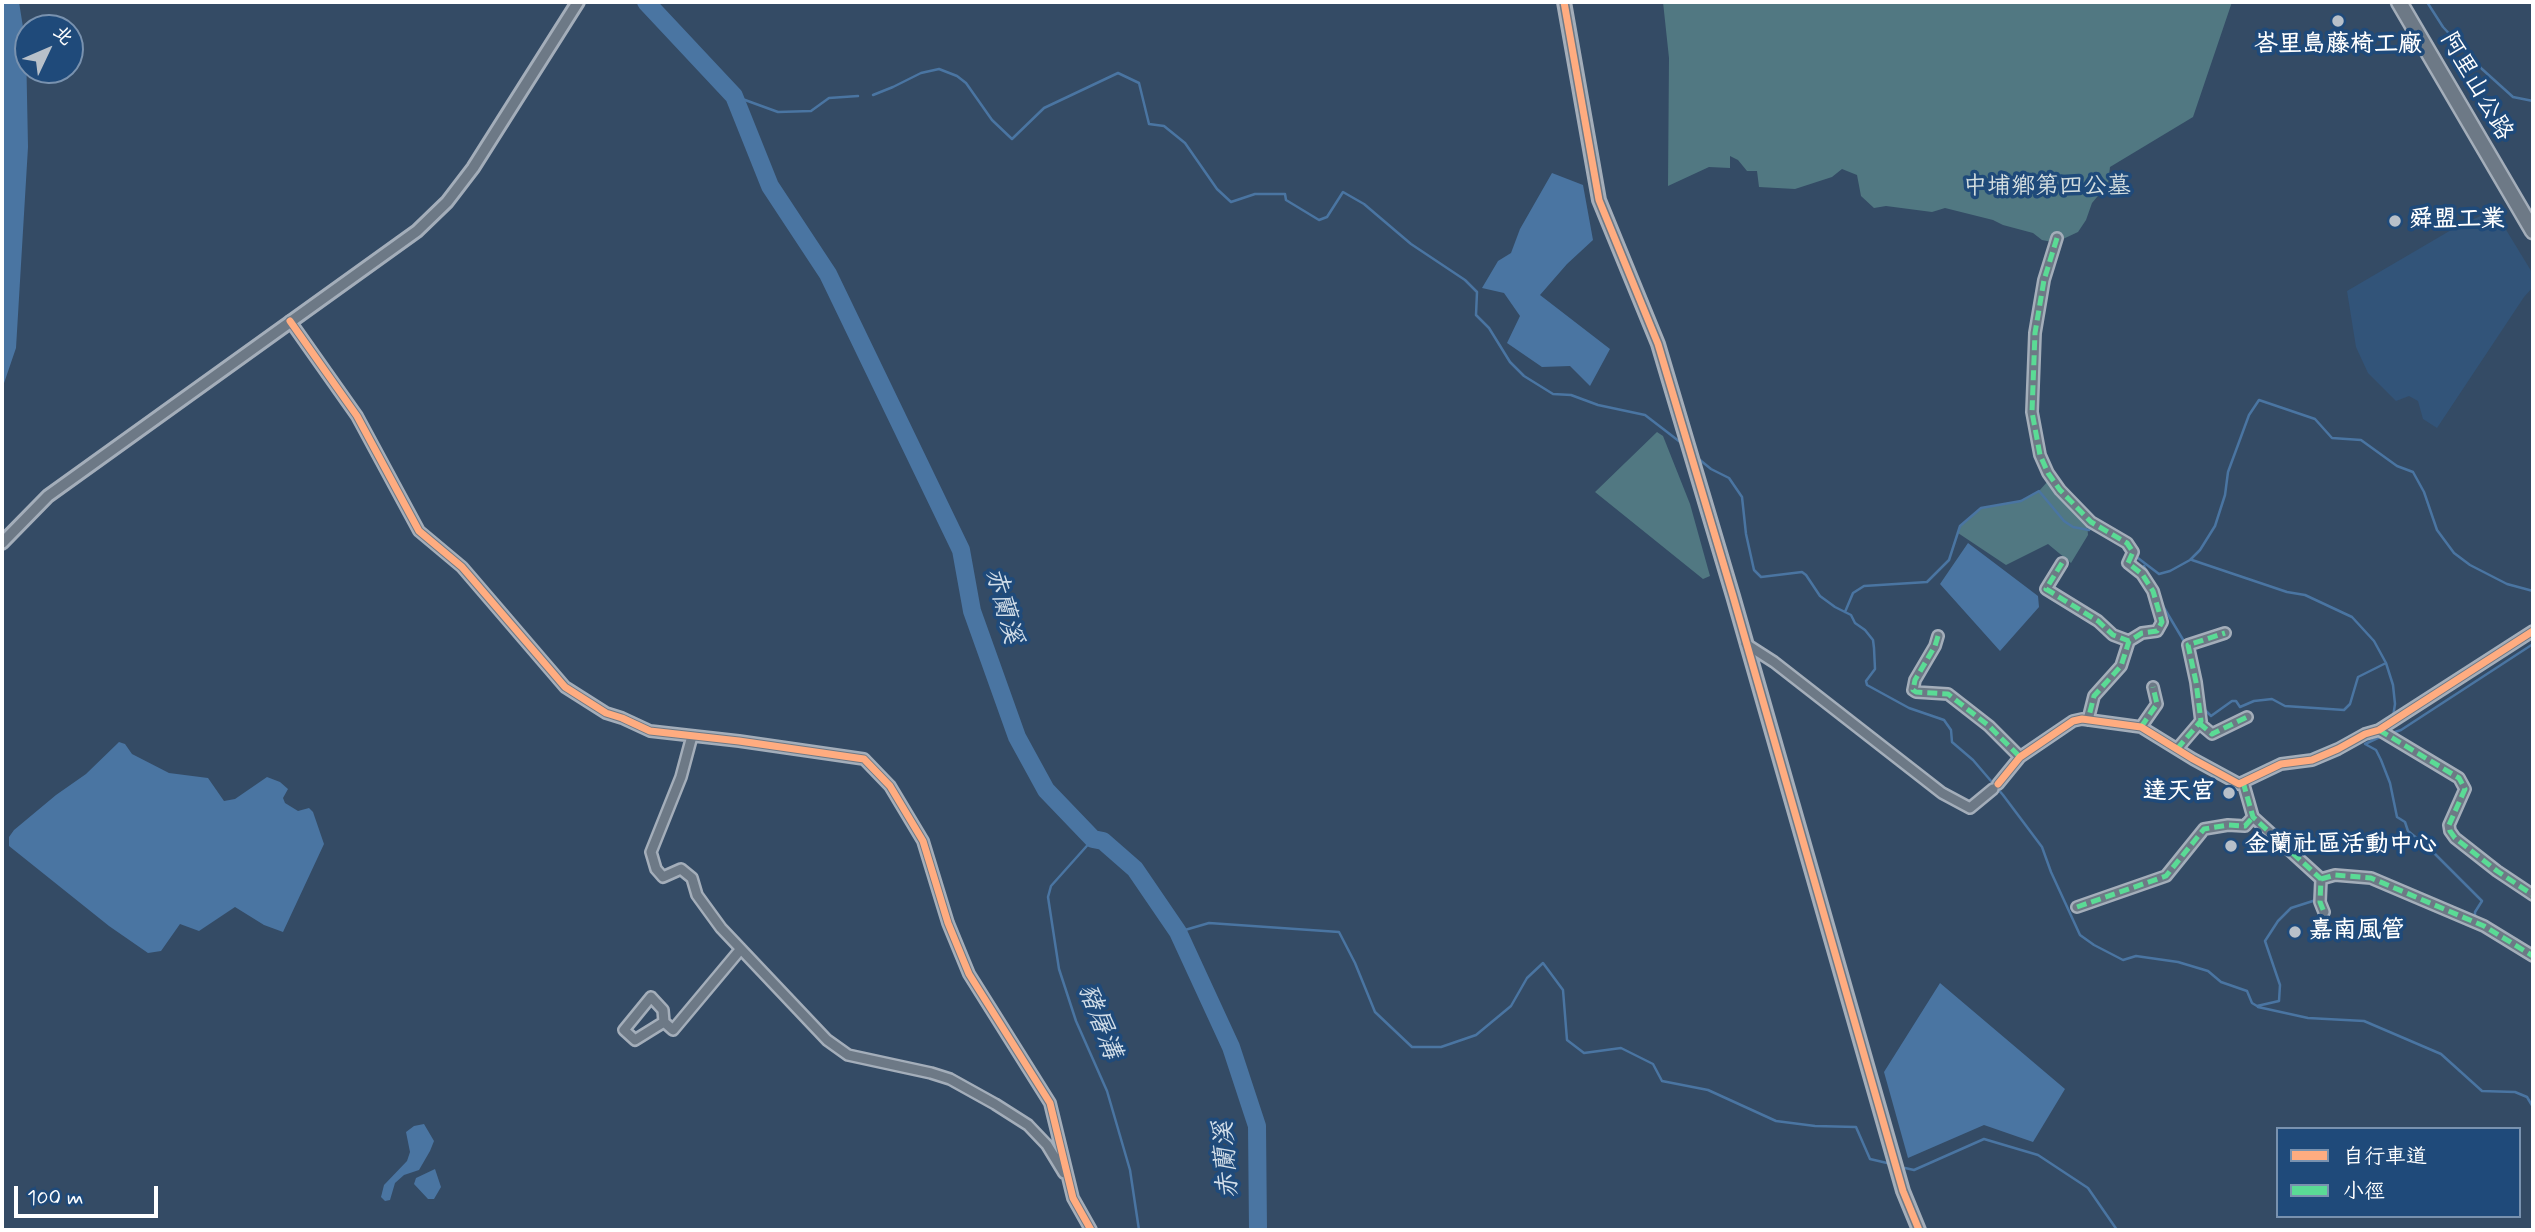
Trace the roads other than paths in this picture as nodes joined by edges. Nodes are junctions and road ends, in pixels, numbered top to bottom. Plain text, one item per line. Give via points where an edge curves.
1 (578, 2) edge
2 (1564, 2) edge
3 (2399, 2) edge
4 (2533, 232) edge
5 (2057, 238) dead end
6 (290, 321) junction
7 (2, 543) edge
8 (2062, 563) dead end
9 (2533, 631) edge
10 (2225, 633) dead end
11 (1938, 636) dead end
12 (2129, 641) junction
13 (1746, 644) junction
14 (2153, 687) dead end
15 (2247, 717) dead end
16 (2088, 720) junction
17 (2199, 723) junction
18 (2141, 727) junction
19 (2379, 730) junction
20 (692, 736) junction
21 (2177, 749) junction
22 (2020, 757) junction
23 (2243, 782) junction
24 (2253, 817) junction
25 (2321, 879) junction
26 (2533, 895) edge
27 (2077, 907) dead end
28 (2324, 912) dead end
29 (740, 950) junction
30 (2533, 956) edge
31 (664, 1022) junction
32 (1067, 1176) junction
33 (1091, 1230) edge
34 (1919, 1230) edge

1 - 6 street via 447,202 417,231
2 - 13 street via 1600,200 1658,344
3 - 4 main road, 阿里山公路
5 - 12 street via 2035,333 2034,430 2048,473 2060,490 2091,522 2127,543 2133,552 2128,563 2142,573 2153,591 2162,622 2157,631
6 - 7 street via 48,496
6 - 20 street via 357,416 419,531 462,567 565,687 606,713 649,731
8 - 12 street via 2046,589
9 - 19 street
10 - 17 street via 2188,645
11 - 22 street via 1913,690 1948,694
12 - 16 street via 2120,666 2094,696
13 - 22 street via 1942,793 1970,808
13 - 34 street via 1903,1191
14 - 18 street via 2157,704
15 - 17 street via 2211,734
16 - 18 street
16 - 22 street via 2073,721
17 - 21 street
18 - 21 street
19 - 23 street via 2312,760 2281,764
19 - 26 street via 2459,778 2465,789 2450,831
20 - 29 street via 651,852 663,877 681,869 692,878 697,895
20 - 32 street via 864,759 890,786 923,841 969,974 1050,1103
21 - 23 street via 2239,784
23 - 24 street
24 - 25 street
24 - 27 street via 2245,826 2204,829 2166,876
25 - 28 street
25 - 30 street via 2334,875 2371,878 2484,926
29 - 31 street via 673,1030
29 - 32 street via 827,1040 848,1055 950,1079 1028,1125
31 - 31 street via 663,1010 651,997 624,1030 635,1040
32 - 33 street

